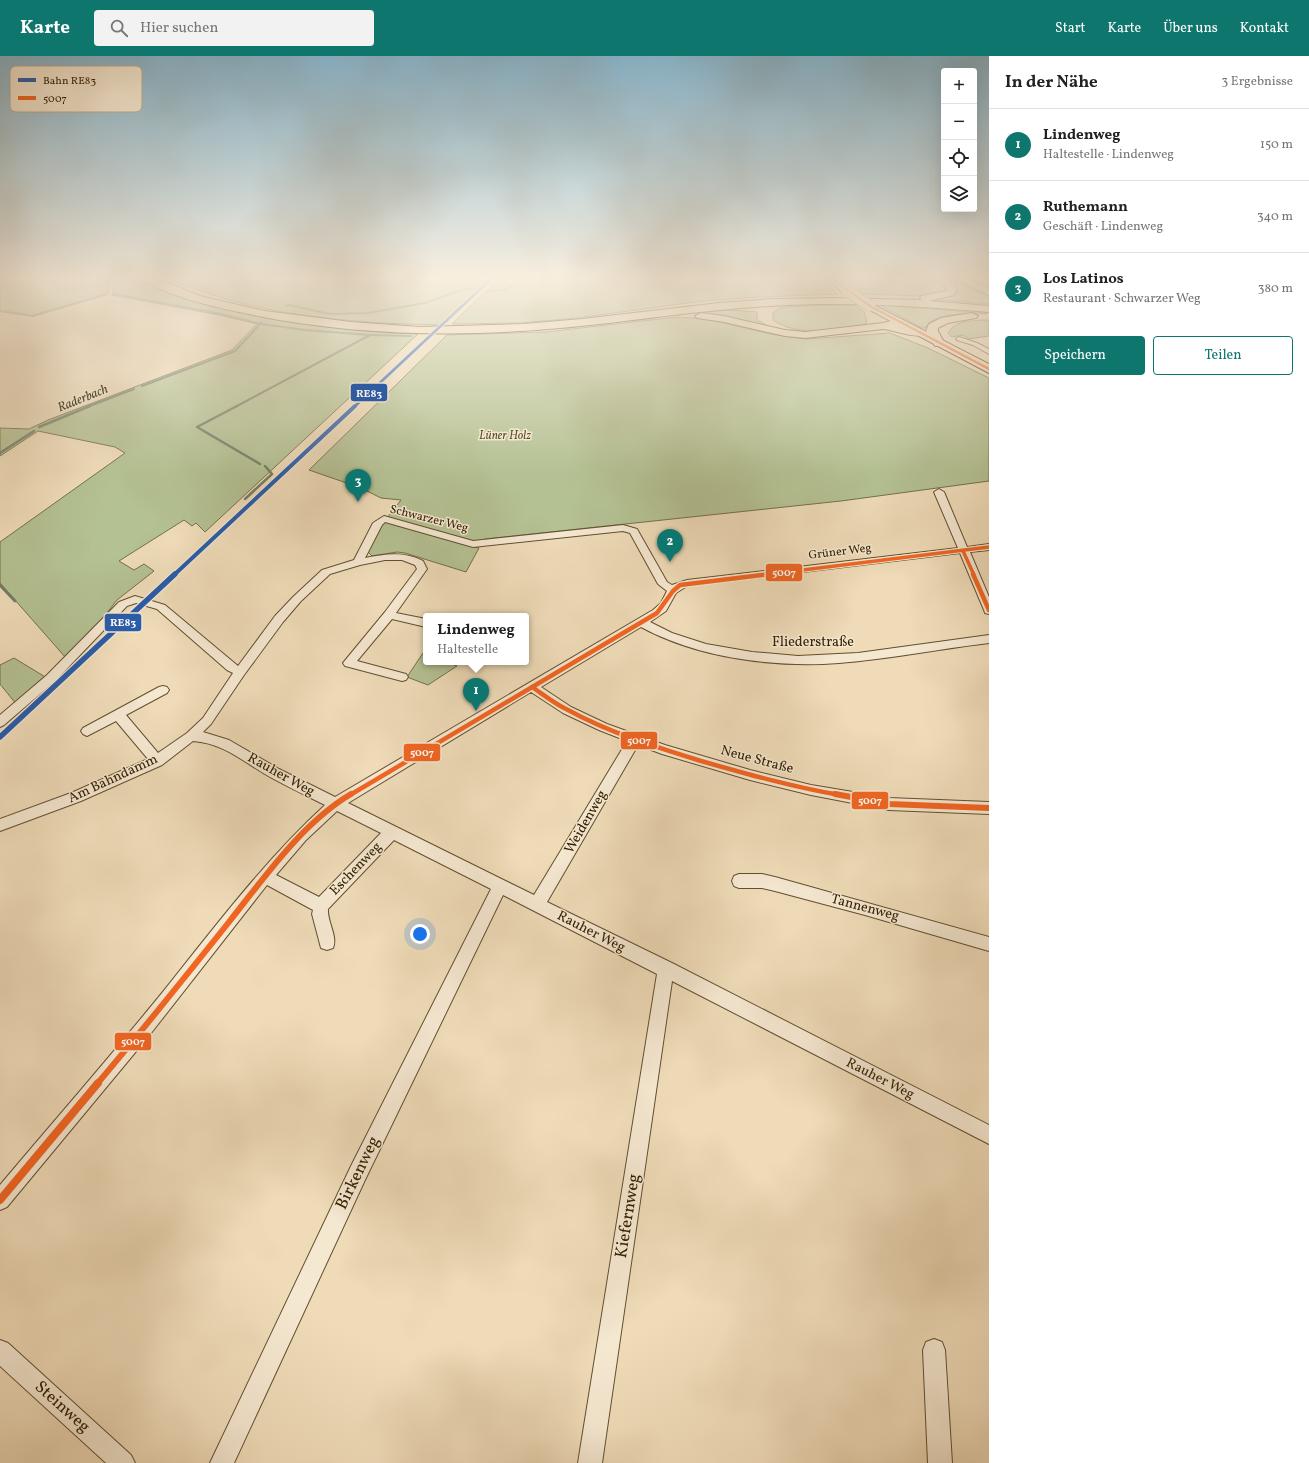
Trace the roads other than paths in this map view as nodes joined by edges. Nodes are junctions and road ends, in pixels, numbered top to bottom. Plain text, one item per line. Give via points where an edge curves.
1 (939, 344) edge
2 (974, 344) edge
3 (989, 352) edge
4 (989, 369) edge
5 (939, 492) dead end
6 (989, 547) edge
7 (963, 550) junction
8 (358, 562) junction
9 (672, 589) junction
10 (989, 610) edge
11 (389, 615) junction
12 (423, 622) edge
13 (641, 622) junction
14 (989, 640) edge
15 (240, 672) junction
16 (402, 677) dead end
17 (532, 687) junction
18 (163, 690) dead end
19 (118, 714) junction
20 (0, 722) edge
21 (87, 731) dead end
22 (191, 736) junction
23 (635, 739) junction
24 (157, 761) junction
25 (335, 804) junction
26 (989, 808) edge
27 (0, 825) edge
28 (392, 832) junction
29 (265, 877) junction
30 (739, 881) dead end
31 (500, 886) junction
32 (537, 904) junction
33 (321, 906) junction
34 (327, 943) dead end
35 (989, 944) edge
36 (666, 969) junction
37 (989, 1135) edge
38 (0, 1200) edge
39 (934, 1350) dead end
40 (0, 1351) edge
41 (123, 1463) edge
42 (222, 1463) edge
43 (590, 1463) edge
44 (940, 1463) edge

1 - 4 main road
2 - 3 street
5 - 7 street
6 - 7 street, Grüner Weg
7 - 9 street, Grüner Weg via 687,583
7 - 10 street
8 - 9 street, Schwarzer Weg via 378,523 384,519 473,544 623,528 634,532 663,584
8 - 11 street via 402,557 419,563 422,569 416,580
8 - 15 street via 337,568 318,578 279,619
9 - 13 street via 665,606
11 - 12 street
11 - 16 street via 349,663
13 - 14 street, Fliederstraße via 668,636 707,648 764,657 838,659
13 - 17 street
15 - 20 street via 161,607 135,599 123,604 50,678
15 - 22 street, Am Bahndamm via 207,721
17 - 23 street, Neue Straße via 586,720
17 - 25 street
18 - 19 street
19 - 21 street
19 - 24 street
22 - 24 street, Am Bahndamm
22 - 25 street, Rauher Weg via 203,736 229,746 274,773
23 - 26 street, Neue Straße via 696,760 838,796 889,804
23 - 32 street, Weidenweg
24 - 27 street, Am Bahndamm via 76,797
25 - 28 street, Rauher Weg
25 - 29 street via 301,836
28 - 31 street, Rauher Weg
28 - 33 street, Eschenweg
29 - 33 street, Eschenweg
29 - 38 street via 142,1031
30 - 35 street, Tannenweg via 775,884
31 - 32 street, Rauher Weg
31 - 42 street, Birkenweg via 421,1041 294,1305
32 - 36 street, Rauher Weg
33 - 34 street, Eschenweg via 320,914
36 - 37 street, Rauher Weg
36 - 43 street, Kiefernweg
39 - 44 street
40 - 41 street, Steinweg

